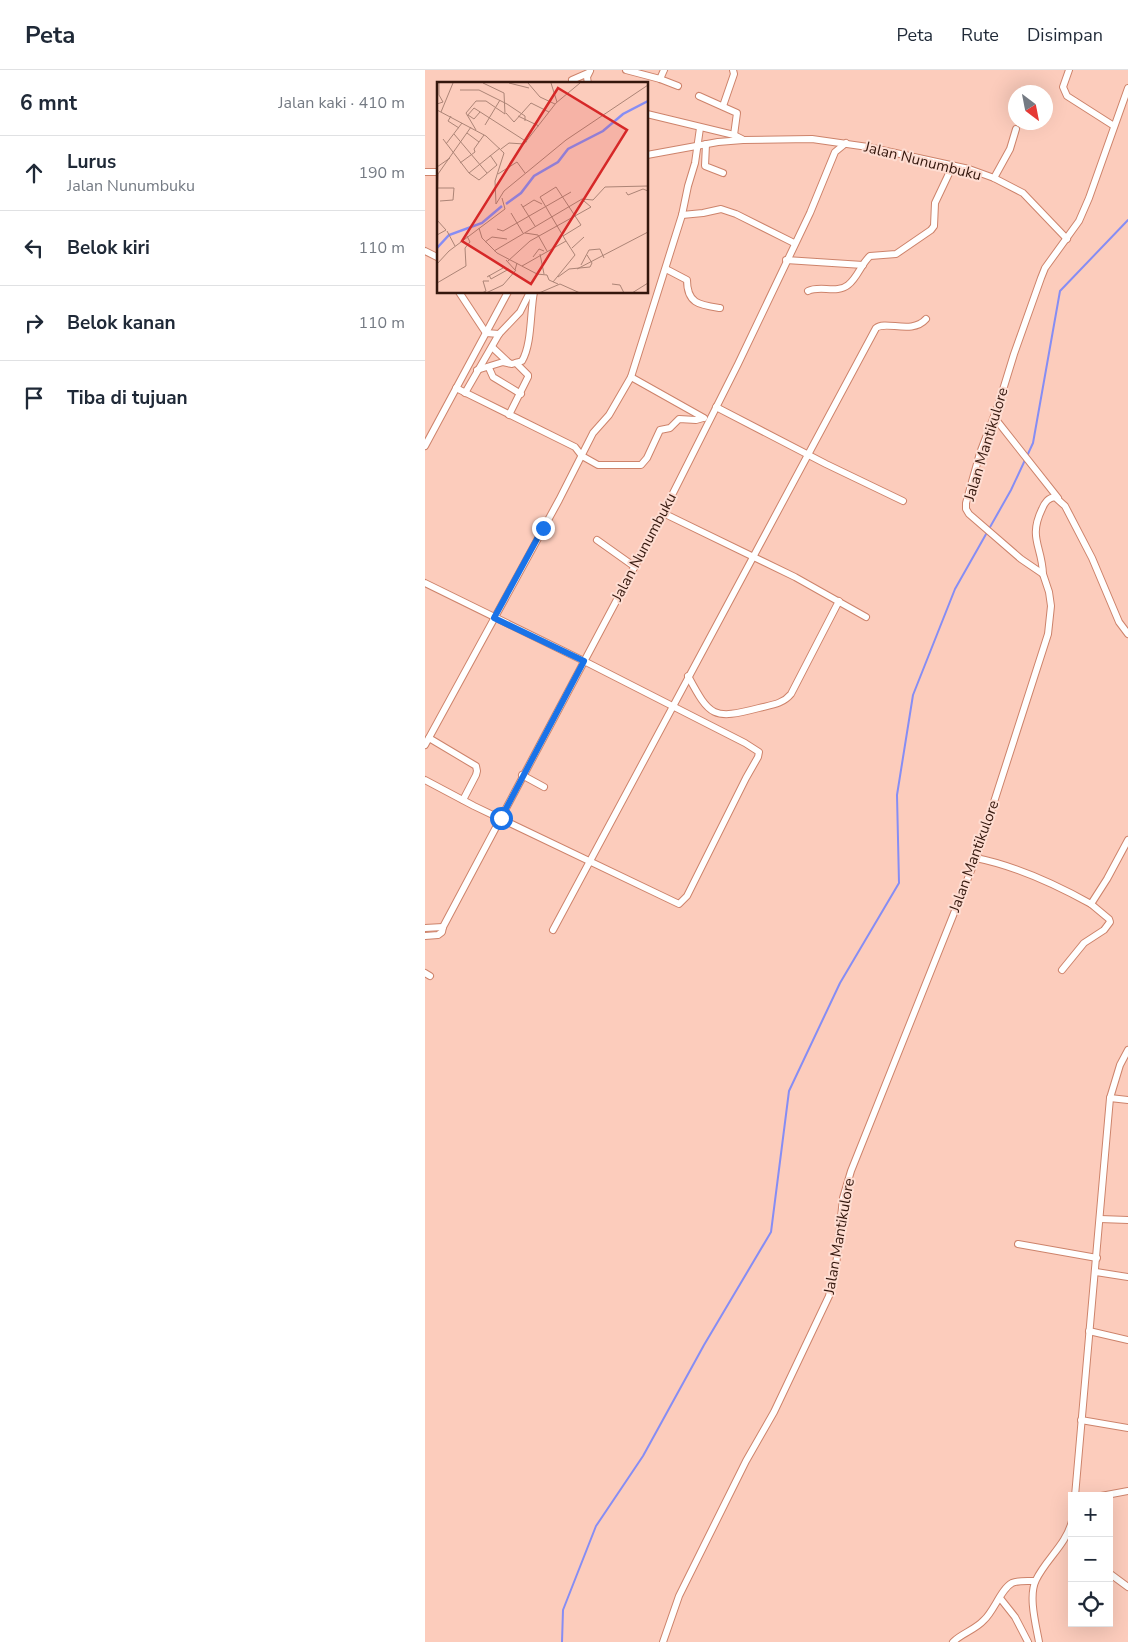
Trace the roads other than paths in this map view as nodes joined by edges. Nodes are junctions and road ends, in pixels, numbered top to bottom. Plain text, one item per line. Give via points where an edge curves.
1 (626, 70) edge
2 (664, 70) edge
3 (733, 70) edge
4 (1069, 70) edge
5 (589, 72) edge
6 (660, 79) junction
7 (572, 80) dead end
8 (678, 86) dead end
9 (1128, 88) edge
10 (699, 96) dead end
11 (723, 106) junction
12 (649, 115) edge
13 (1114, 126) junction
14 (700, 128) junction
15 (1016, 130) edge
16 (734, 135) junction
17 (743, 140) junction
18 (846, 143) junction
19 (706, 144) junction
20 (696, 146) junction
21 (649, 156) edge
22 (953, 165) junction
23 (723, 173) dead end
24 (995, 178) junction
25 (682, 214) junction
26 (1067, 238) junction
27 (794, 243) junction
28 (425, 251) edge
29 (437, 257) edge
30 (786, 260) junction
31 (863, 265) junction
32 (666, 269) junction
33 (808, 291) dead end
34 (460, 294) edge
35 (507, 294) edge
36 (529, 294) edge
37 (534, 294) edge
38 (720, 308) dead end
39 (926, 319) dead end
40 (486, 333) junction
41 (499, 334) junction
42 (492, 347) junction
43 (513, 364) junction
44 (489, 368) junction
45 (477, 370) junction
46 (631, 377) junction
47 (457, 388) junction
48 (465, 393) junction
49 (521, 394) junction
50 (716, 407) junction
51 (509, 415) junction
52 (994, 417) junction
53 (706, 420) junction
54 (425, 446) edge
55 (808, 454) junction
56 (582, 456) junction
57 (1059, 498) junction
58 (903, 501) dead end
59 (663, 513) junction
60 (597, 540) dead end
61 (753, 557) junction
62 (635, 567) junction
63 (1043, 574) junction
64 (425, 583) edge
65 (839, 601) junction
66 (866, 617) dead end
67 (494, 618) junction
68 (1128, 634) edge
69 (584, 661) junction
70 (689, 676) junction
71 (672, 706) junction
72 (429, 738) junction
73 (425, 745) edge
74 (522, 775) junction
75 (425, 780) edge
76 (544, 787) dead end
77 (463, 800) junction
78 (501, 818) junction
79 (1128, 840) edge
80 (976, 858) junction
81 (590, 861) junction
82 (1091, 904) junction
83 (443, 927) junction
84 (425, 928) edge
85 (553, 930) dead end
86 (425, 936) edge
87 (1062, 970) dead end
88 (1128, 1050) edge
89 (1111, 1098) junction
90 (1128, 1100) edge
91 (1100, 1220) junction
92 (1128, 1220) edge
93 (1018, 1244) dead end
94 (1097, 1258) junction
95 (1096, 1272) junction
96 (1128, 1277) edge
97 (1089, 1331) junction
98 (1128, 1340) edge
99 (1081, 1420) junction
100 (1128, 1428) edge
101 (1075, 1492) edge
102 (1128, 1492) edge
103 (1113, 1494) edge
104 (1069, 1537) edge
105 (1113, 1576) edge
106 (1035, 1581) junction
107 (1128, 1588) edge
108 (1000, 1598) junction
109 (663, 1642) edge
110 (953, 1642) edge
111 (1028, 1642) edge
112 (1039, 1642) edge

1 - 6 street
2 - 6 street
3 - 11 street
4 - 13 street via 1063,87 1067,96
5 - 7 street
6 - 8 street
9 - 13 street, Jalan Mantikulore
10 - 11 street
11 - 16 street via 737,113
12 - 14 street
13 - 26 street, Jalan Mantikulore via 1089,198
14 - 16 street
14 - 20 street
15 - 24 street
16 - 17 street
17 - 18 street, Jalan Nunumbuku via 812,139
17 - 19 street, Jalan Nunumbuku
18 - 22 street, Jalan Nunumbuku
18 - 27 street, Jalan Nunumbuku via 835,152
19 - 20 street, Jalan Nunumbuku
19 - 23 street via 705,166
20 - 21 street, Jalan Nunumbuku
20 - 25 street
22 - 24 street, Jalan Nunumbuku
22 - 31 street via 935,203 931,230 897,254 873,256
24 - 26 street, Jalan Nunumbuku via 1023,193
25 - 27 street via 721,208
25 - 32 street
26 - 52 street, Jalan Mantikulore via 1045,268
27 - 30 street, Jalan Nunumbuku
28 - 29 street
30 - 31 street
30 - 50 street, Jalan Nunumbuku
31 - 33 street via 845,287
32 - 38 street via 687,280 691,296 698,304
32 - 46 street
34 - 40 street
35 - 40 street
36 - 41 street via 520,312
37 - 43 street via 528,348 523,361
39 - 55 street via 917,326 881,325 876,328
40 - 41 street
40 - 47 street
41 - 42 street
42 - 43 street
42 - 45 street
43 - 44 street via 503,362
43 - 49 street via 528,374
44 - 45 street
44 - 49 street via 493,377
45 - 48 street
46 - 53 street
46 - 56 street via 609,415 593,433
47 - 48 street
47 - 54 street
48 - 51 street
49 - 51 street
50 - 53 street, Jalan Nunumbuku
50 - 55 street
51 - 56 street via 575,447
52 - 57 street
52 - 63 street, Jalan Mantikulore via 980,453 966,509
53 - 56 street via 679,419 670,428 660,430 641,465 598,466
53 - 59 street, Jalan Nunumbuku
55 - 58 street
55 - 61 street
56 - 67 street
57 - 63 street via 1048,499 1035,524
57 - 68 street via 1092,558 1119,622
59 - 61 street
59 - 62 street, Jalan Nunumbuku
60 - 62 street
61 - 65 street
61 - 70 street
62 - 69 street, Jalan Nunumbuku
63 - 80 street, Jalan Mantikulore via 1049,592 1051,626
64 - 67 street
65 - 66 street
65 - 70 street via 791,694 783,701 743,713 716,713 703,704
67 - 69 street
67 - 72 street
69 - 71 street
69 - 74 street, Jalan Nunumbuku
70 - 71 street
71 - 81 street
71 - 81 street via 759,752 687,896 679,904 674,903
72 - 73 street
72 - 77 street via 476,766 476,775
74 - 76 street
74 - 78 street, Jalan Nunumbuku
75 - 77 street
77 - 78 street
78 - 81 street
78 - 83 street, Jalan Nunumbuku
79 - 82 street
80 - 82 street via 1032,875
80 - 109 street, Jalan Mantikulore via 851,1170 843,1198 836,1266 829,1296 774,1412 679,1596
81 - 85 street
82 - 87 street via 1110,922 1084,943
83 - 84 street
83 - 86 street via 438,935
88 - 89 street via 1120,1064
89 - 90 street
89 - 91 street
91 - 92 street
91 - 94 street
93 - 94 street
94 - 95 street
95 - 96 street
95 - 97 street
97 - 98 street
97 - 99 street
99 - 100 street
99 - 101 street
102 - 103 street
104 - 106 street
105 - 107 street
106 - 108 street via 1013,1583
106 - 112 street via 1033,1604
108 - 110 street via 985,1620
108 - 111 street

